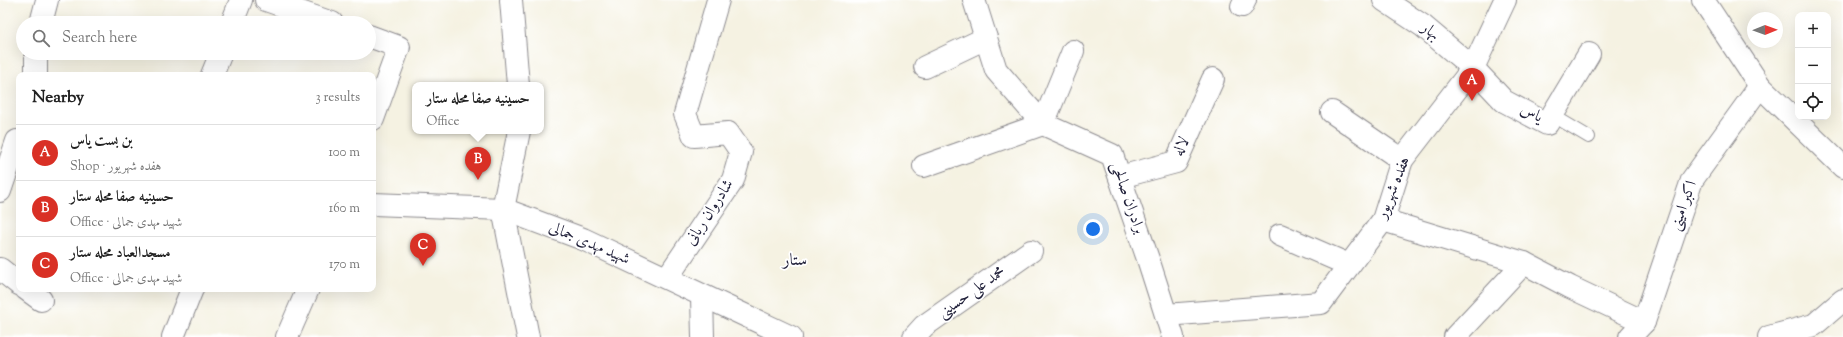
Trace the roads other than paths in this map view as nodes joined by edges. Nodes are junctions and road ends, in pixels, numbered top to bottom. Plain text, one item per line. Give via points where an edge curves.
1 (47, 0) edge
2 (241, 0) edge
3 (266, 0) edge
4 (718, 0) edge
5 (974, 0) edge
6 (1384, 0) edge
7 (1505, 0) edge
8 (1703, 0) edge
9 (516, 1) edge
10 (43, 16) edge
11 (235, 16) edge
12 (312, 16) edge
13 (986, 38) junction
14 (376, 39) edge
15 (1073, 51) dead end
16 (1589, 54) dead end
17 (36, 60) edge
18 (217, 60) edge
19 (925, 67) dead end
20 (1473, 68) junction
21 (36, 72) edge
22 (213, 72) edge
23 (1213, 79) dead end
24 (518, 82) edge
25 (1760, 86) junction
26 (376, 110) edge
27 (1332, 112) dead end
28 (1552, 115) junction
29 (1043, 124) junction
30 (518, 134) edge
31 (1590, 137) dead end
32 (12, 140) edge
33 (1402, 160) junction
34 (924, 166) dead end
35 (1843, 166) edge
36 (1120, 177) junction
37 (0, 191) edge
38 (376, 204) edge
39 (503, 209) junction
40 (1383, 220) junction
41 (1280, 236) dead end
42 (1031, 251) dead end
43 (1524, 263) junction
44 (1349, 265) junction
45 (0, 269) edge
46 (667, 278) junction
47 (16, 282) edge
48 (191, 292) edge
49 (307, 292) edge
50 (702, 296) junction
51 (1843, 300) edge
52 (1166, 315) junction
53 (1637, 329) edge
54 (294, 333) edge
55 (173, 337) edge
56 (528, 337) edge
57 (703, 337) edge
58 (791, 337) edge
59 (914, 337) edge
60 (1173, 337) edge
61 (1455, 337) edge
62 (1769, 337) edge

1 - 10 street
2 - 11 street
3 - 12 street
4 - 46 street, شادروان ربانی via 685,114 694,136 728,133 741,152 733,180
5 - 13 street, برادران صالحی
6 - 20 street, بهار via 1423,26
7 - 20 street, هفده شهریور
8 - 25 street
9 - 24 street
13 - 19 street
13 - 29 street, برادران صالحی via 996,70
14 - 26 street via 398,47
15 - 29 street
16 - 28 street, یاس
17 - 21 street
18 - 22 street
20 - 28 street, یاس via 1504,101 1547,124
20 - 33 street, هفده شهریور
23 - 36 street, لاله via 1176,162
25 - 35 street
25 - 53 street, اکبر امینی via 1692,180
27 - 33 street
28 - 31 lane
29 - 34 street
29 - 36 street, برادران صالحی via 1112,155
30 - 39 street
32 - 37 street
33 - 40 street, هفده شهریور
36 - 52 street, برادران صالحی
38 - 39 street, شهید مهدی جمالی
39 - 46 street, شهید مهدی جمالی via 583,239
39 - 56 street
40 - 43 street
40 - 44 street, هفده شهریور
41 - 44 street
42 - 59 street, محمد علی حسینی via 924,326
43 - 53 street via 1570,287
43 - 61 street
44 - 52 street, هفده شهریور via 1321,303
45 - 47 street
46 - 50 street, شهید مهدی جمالی
48 - 55 street
49 - 54 street
50 - 57 street
50 - 58 street, شهید مهدی جمالی
51 - 62 street via 1814,325
52 - 60 street, برادران صالحی

